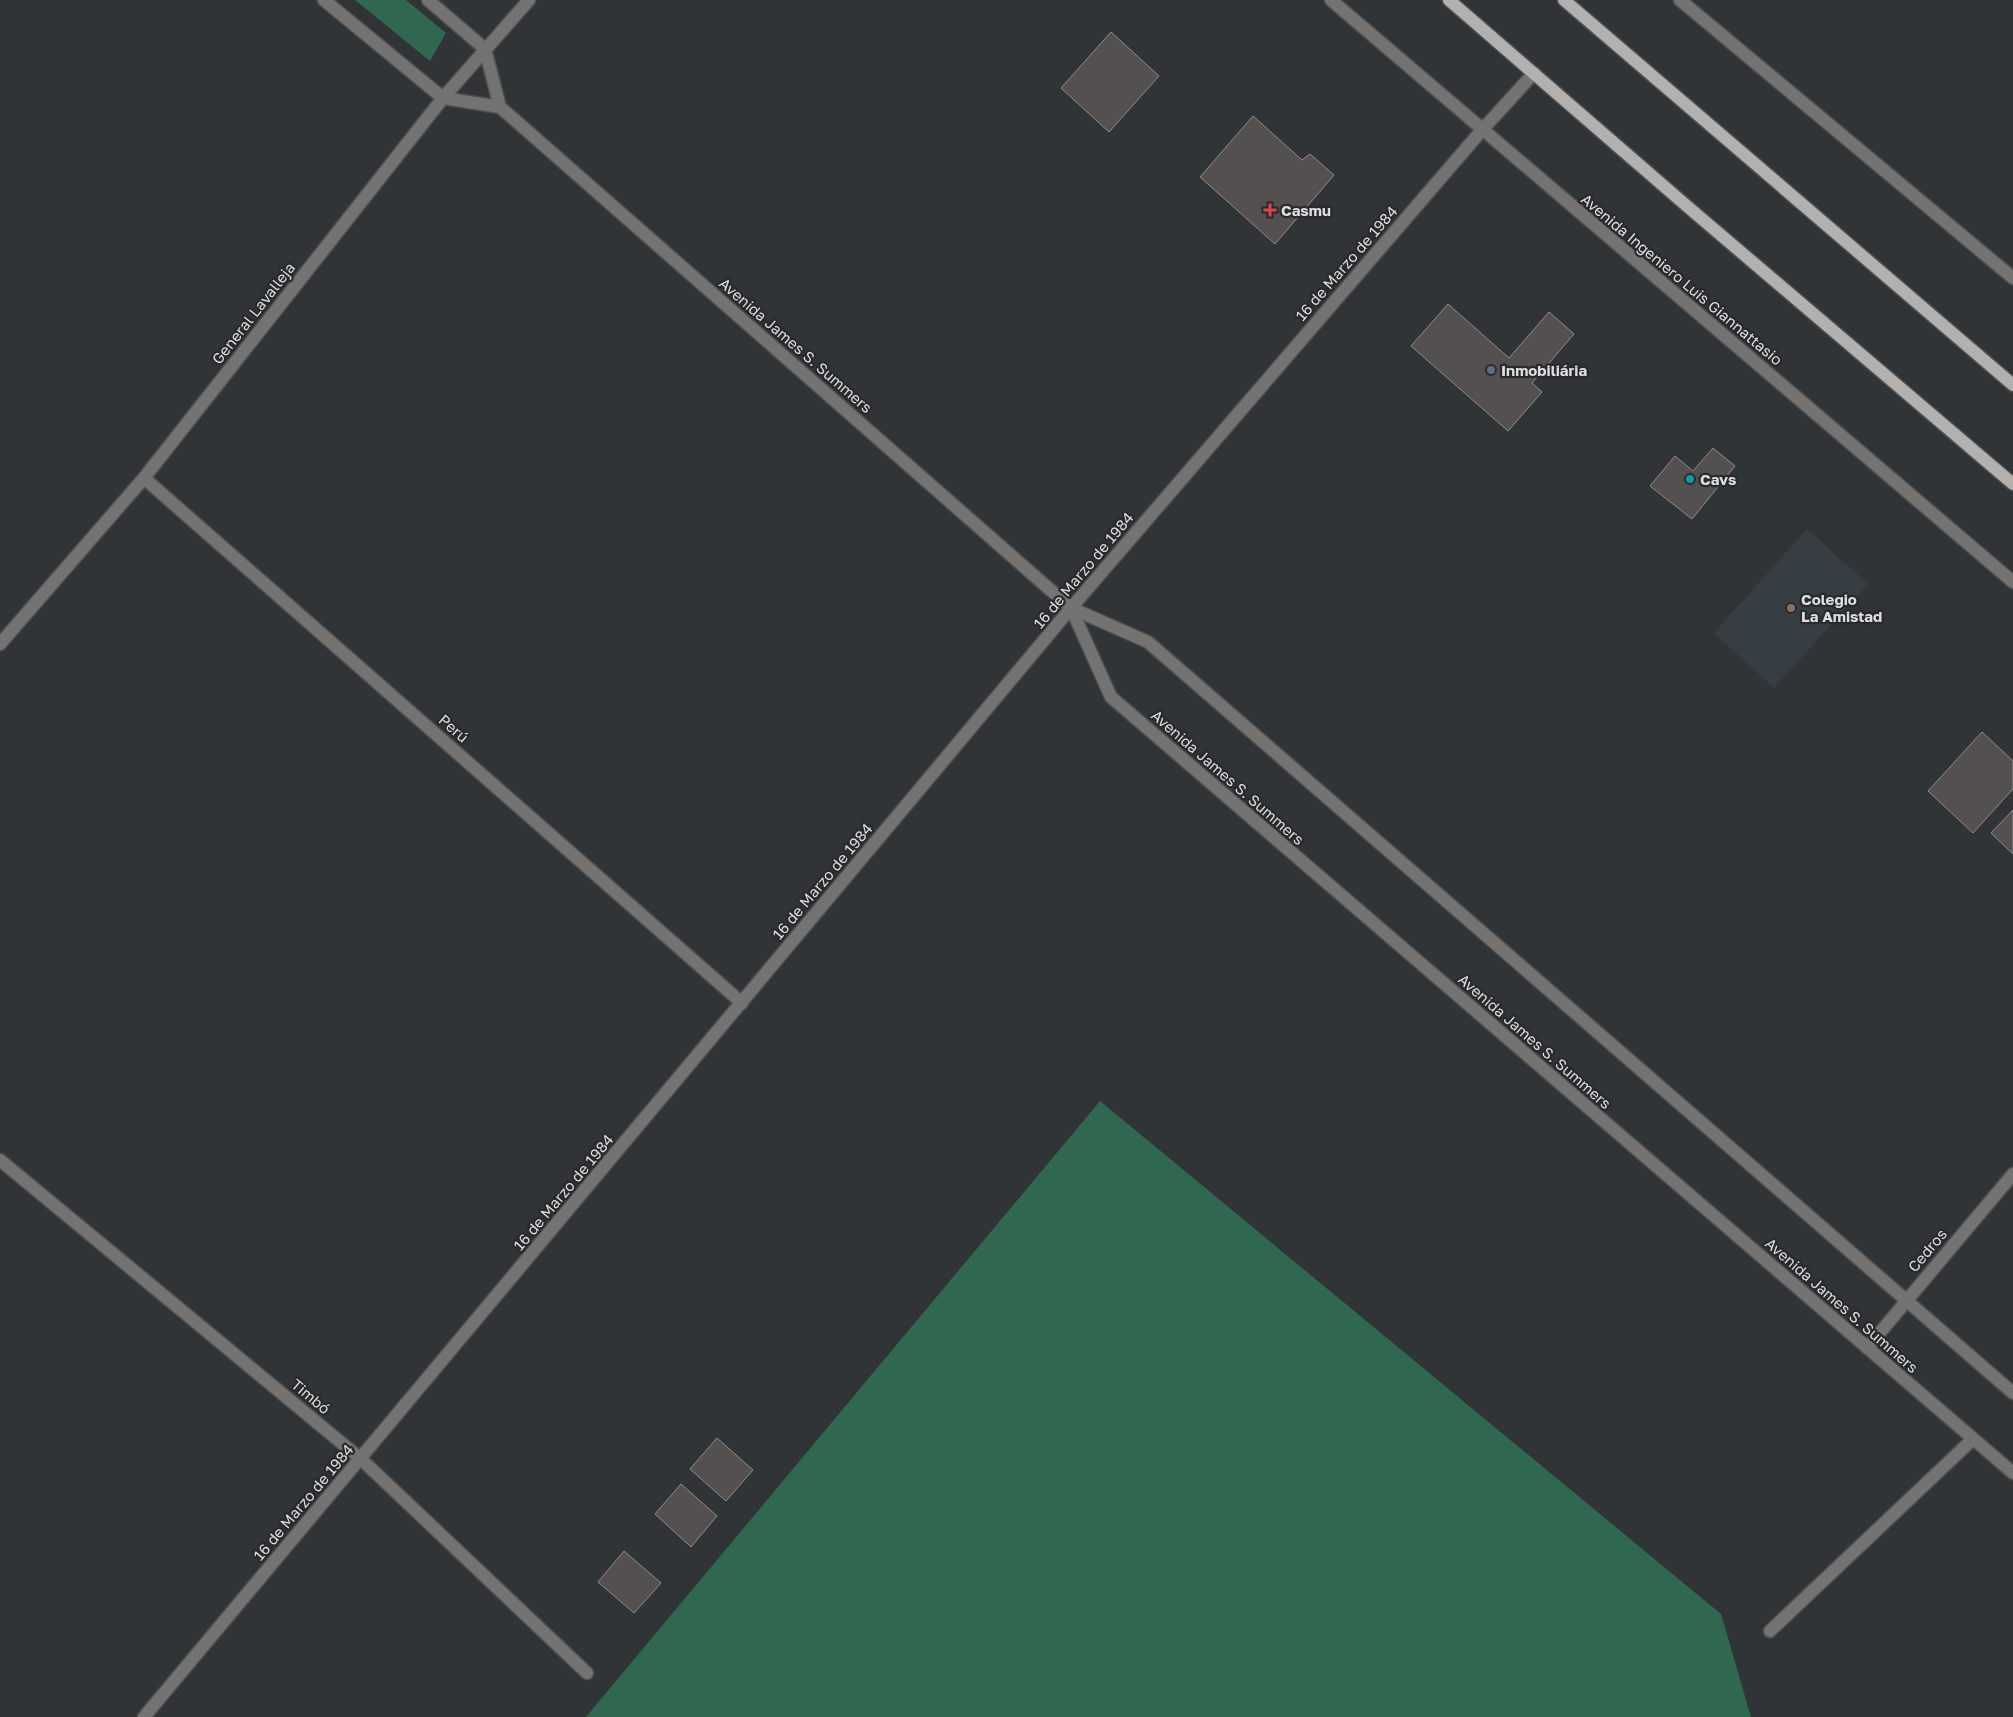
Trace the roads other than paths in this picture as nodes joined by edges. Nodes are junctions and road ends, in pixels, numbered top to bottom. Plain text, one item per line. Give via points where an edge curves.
1 (324, 0) edge
2 (428, 0) edge
3 (529, 0) edge
4 (1331, 0) edge
5 (1449, 0) edge
6 (1564, 0) edge
7 (1680, 0) edge
8 (485, 49) junction
9 (1534, 73) junction
10 (443, 98) junction
11 (500, 107) junction
12 (1482, 130) junction
13 (2013, 278) edge
14 (2013, 385) edge
15 (144, 478) junction
16 (2013, 484) edge
17 (2013, 582) edge
18 (1071, 608) junction
19 (0, 644) edge
20 (742, 1003) junction
21 (0, 1160) edge
22 (2013, 1174) edge
23 (1905, 1302) junction
24 (1867, 1348) junction
25 (2013, 1393) edge
26 (1973, 1439) junction
27 (361, 1459) junction
28 (2013, 1473) edge
29 (1770, 1631) dead end
30 (587, 1672) dead end
31 (144, 1717) edge

1 - 10 street
2 - 8 street
3 - 8 street, General Lavalleja
4 - 12 street, Avenida Ingeniero Luis Giannattasio
5 - 9 main road
6 - 14 main road
7 - 13 street
8 - 10 street, General Lavalleja
8 - 11 street
9 - 12 street, 16 de Marzo de 1984
9 - 16 main road
10 - 11 street
10 - 15 street, General Lavalleja
11 - 18 street, Avenida James S. Summers
12 - 17 street, Avenida Ingeniero Luis Giannattasio
12 - 18 street, 16 de Marzo de 1984
15 - 19 street, General Lavalleja
15 - 20 street, Perú
18 - 20 street, 16 de Marzo de 1984
18 - 23 street, Avenida James S. Summers via 1148,642
18 - 24 street, Avenida James S. Summers via 1111,697
20 - 27 street, 16 de Marzo de 1984
21 - 27 street, Timbó
22 - 23 street, Cedros
23 - 24 street, Cedros
23 - 25 street, Avenida James S. Summers
24 - 26 street, Avenida James S. Summers
26 - 28 street, Avenida James S. Summers
26 - 29 street
27 - 30 street, Timbó
27 - 31 street, 16 de Marzo de 1984

